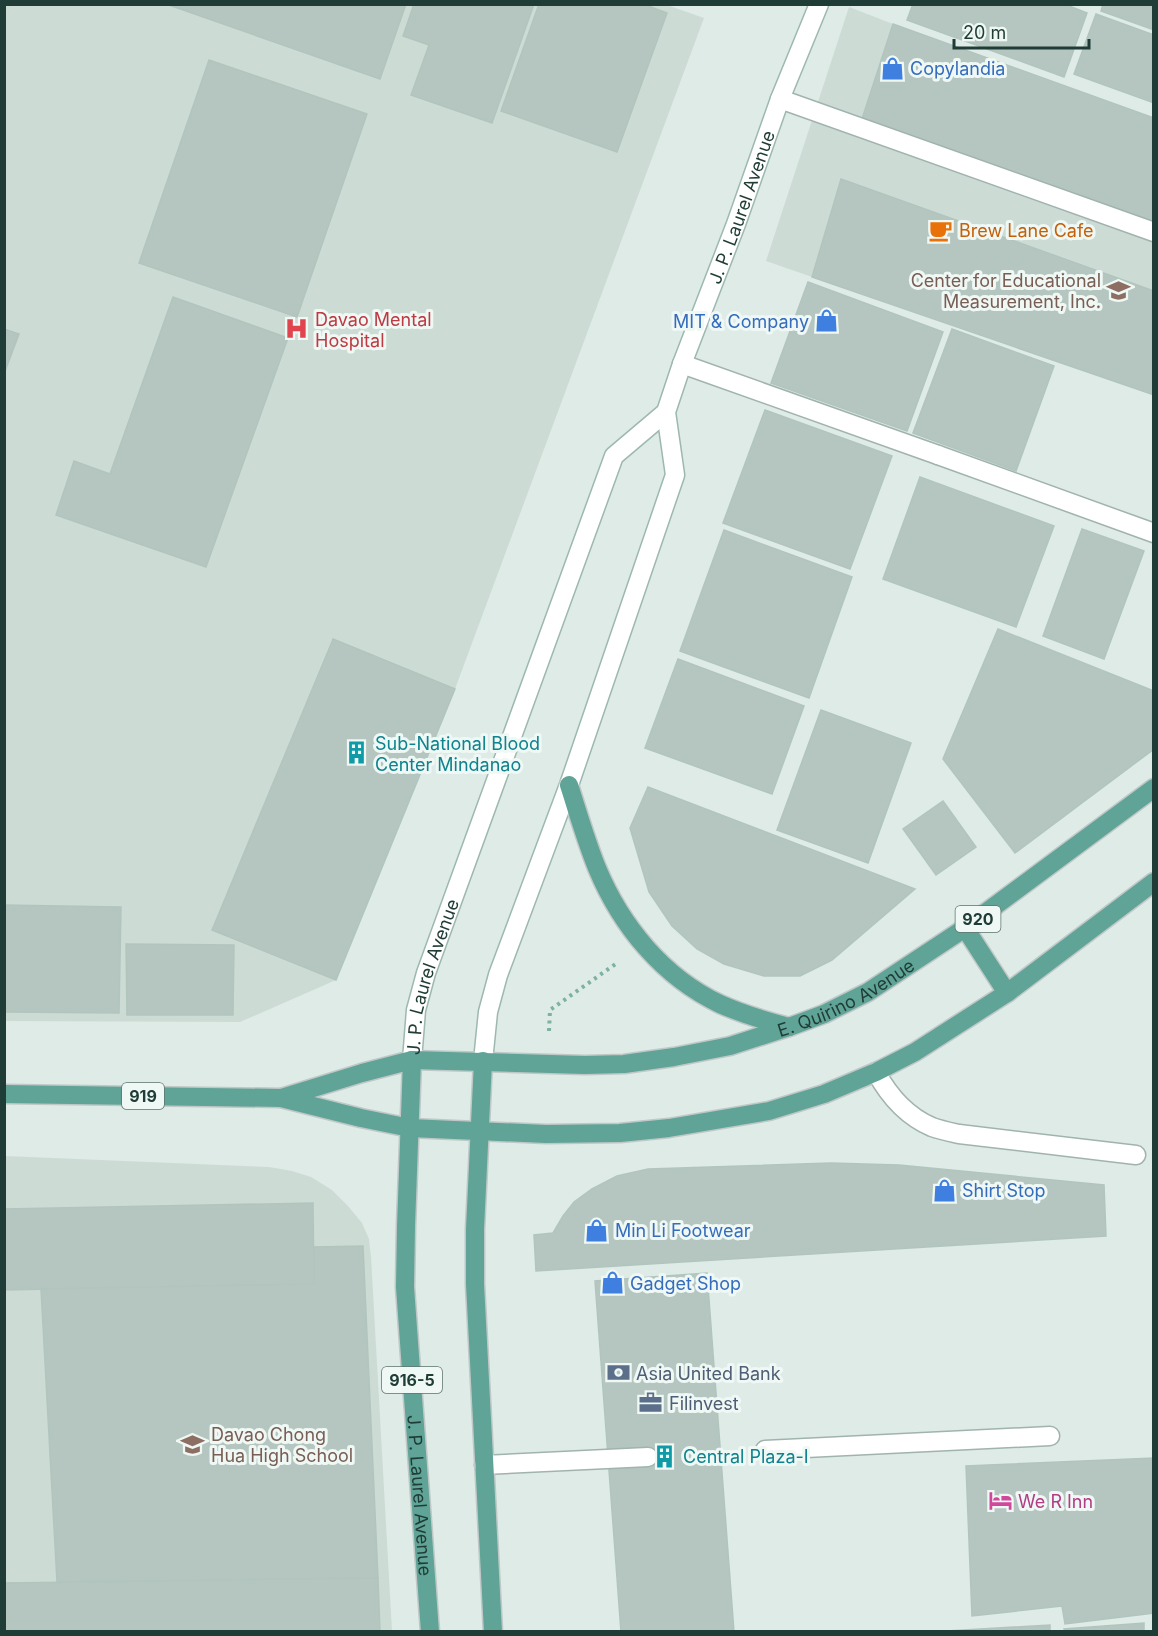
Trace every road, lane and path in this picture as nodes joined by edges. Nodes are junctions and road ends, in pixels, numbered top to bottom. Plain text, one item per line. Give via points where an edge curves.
1 (819, 4) edge
2 (780, 99) junction
3 (1154, 232) edge
4 (682, 364) junction
5 (666, 412) junction
6 (1154, 533) edge
7 (569, 785) junction
8 (1154, 788) edge
9 (1154, 882) edge
10 (965, 928) junction
11 (643, 945) junction
12 (1007, 993) junction
13 (789, 1027) junction
14 (412, 1059) junction
15 (483, 1061) junction
16 (549, 1064) junction
17 (876, 1072) junction
18 (4, 1094) edge
19 (281, 1098) junction
20 (410, 1128) junction
21 (479, 1130) junction
22 (1136, 1155) dead end
23 (1050, 1436) dead end
24 (765, 1450) dead end
25 (648, 1457) dead end
26 (484, 1465) junction
27 (430, 1632) edge
28 (493, 1632) edge

1 - 2 main road, J. P. Laurel Avenue
2 - 3 main road
2 - 4 main road, J. P. Laurel Avenue
4 - 5 main road, J. P. Laurel Avenue
4 - 6 main road
5 - 7 main road, J. P. Laurel Avenue via 675,475
5 - 14 main road, J. P. Laurel Avenue / 916-5 via 614,456 426,973 416,1010
7 - 11 main road via 607,890
7 - 15 main road, J. P. Laurel Avenue via 493,993
8 - 10 main road, E. Quirino Avenue / 920
9 - 12 main road
10 - 12 main road
10 - 13 main road, E. Quirino Avenue / 920 via 868,992
11 - 13 main road via 671,973 719,1004
11 - 16 path via 550,1010
12 - 17 main road via 915,1052
13 - 16 main road, E. Quirino Avenue / 920 via 674,1058 624,1064
14 - 15 main road, 919
14 - 19 main road, 919
14 - 20 main road, J. P. Laurel Avenue / 916-5
15 - 16 main road, E. Quirino Avenue / 920
15 - 21 main road, J. P. Laurel Avenue
17 - 21 main road via 769,1111 669,1128 575,1134
17 - 22 main road via 895,1101 932,1127 959,1134
18 - 19 main road, 919
19 - 20 main road, 919
20 - 21 main road, 919
20 - 27 main road, J. P. Laurel Avenue / 916-5 via 405,1287
21 - 26 main road, J. P. Laurel Avenue via 475,1284
23 - 24 main road
25 - 26 main road
26 - 28 main road, J. P. Laurel Avenue

